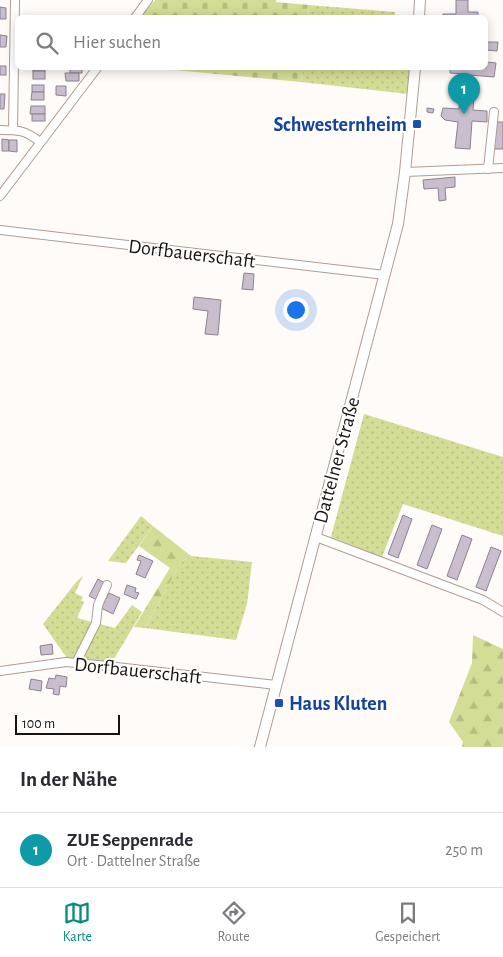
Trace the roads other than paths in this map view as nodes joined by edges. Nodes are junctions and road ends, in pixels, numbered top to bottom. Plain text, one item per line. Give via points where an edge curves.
1 (15, 0) edge
2 (148, 0) edge
3 (420, 0) edge
4 (16, 15) edge
5 (138, 15) edge
6 (419, 15) edge
7 (15, 70) edge
8 (95, 70) edge
9 (415, 70) edge
10 (494, 112) dead end
11 (0, 130) edge
12 (12, 130) junction
13 (40, 142) junction
14 (503, 168) edge
15 (488, 169) junction
16 (405, 172) junction
17 (0, 196) edge
18 (0, 230) edge
19 (384, 275) junction
20 (316, 537) junction
21 (107, 585) dead end
22 (503, 612) edge
23 (76, 663) junction
24 (0, 671) edge
25 (276, 686) junction
26 (260, 747) edge

1 - 4 street
2 - 5 street
3 - 6 main road
7 - 12 street
8 - 13 street
9 - 16 main road, Dattelner Straße
10 - 15 street
11 - 12 street
12 - 13 street via 28,132
13 - 17 street
14 - 15 street
15 - 16 street
16 - 19 main road, Dattelner Straße via 400,216
18 - 19 street, Dorfbauerschaft
19 - 20 main road, Dattelner Straße
20 - 22 street via 483,600
20 - 25 main road, Dattelner Straße
21 - 23 street via 98,605 96,623
23 - 24 street, Dorfbauerschaft
23 - 25 street, Dorfbauerschaft
25 - 26 main road, Dattelner Straße

